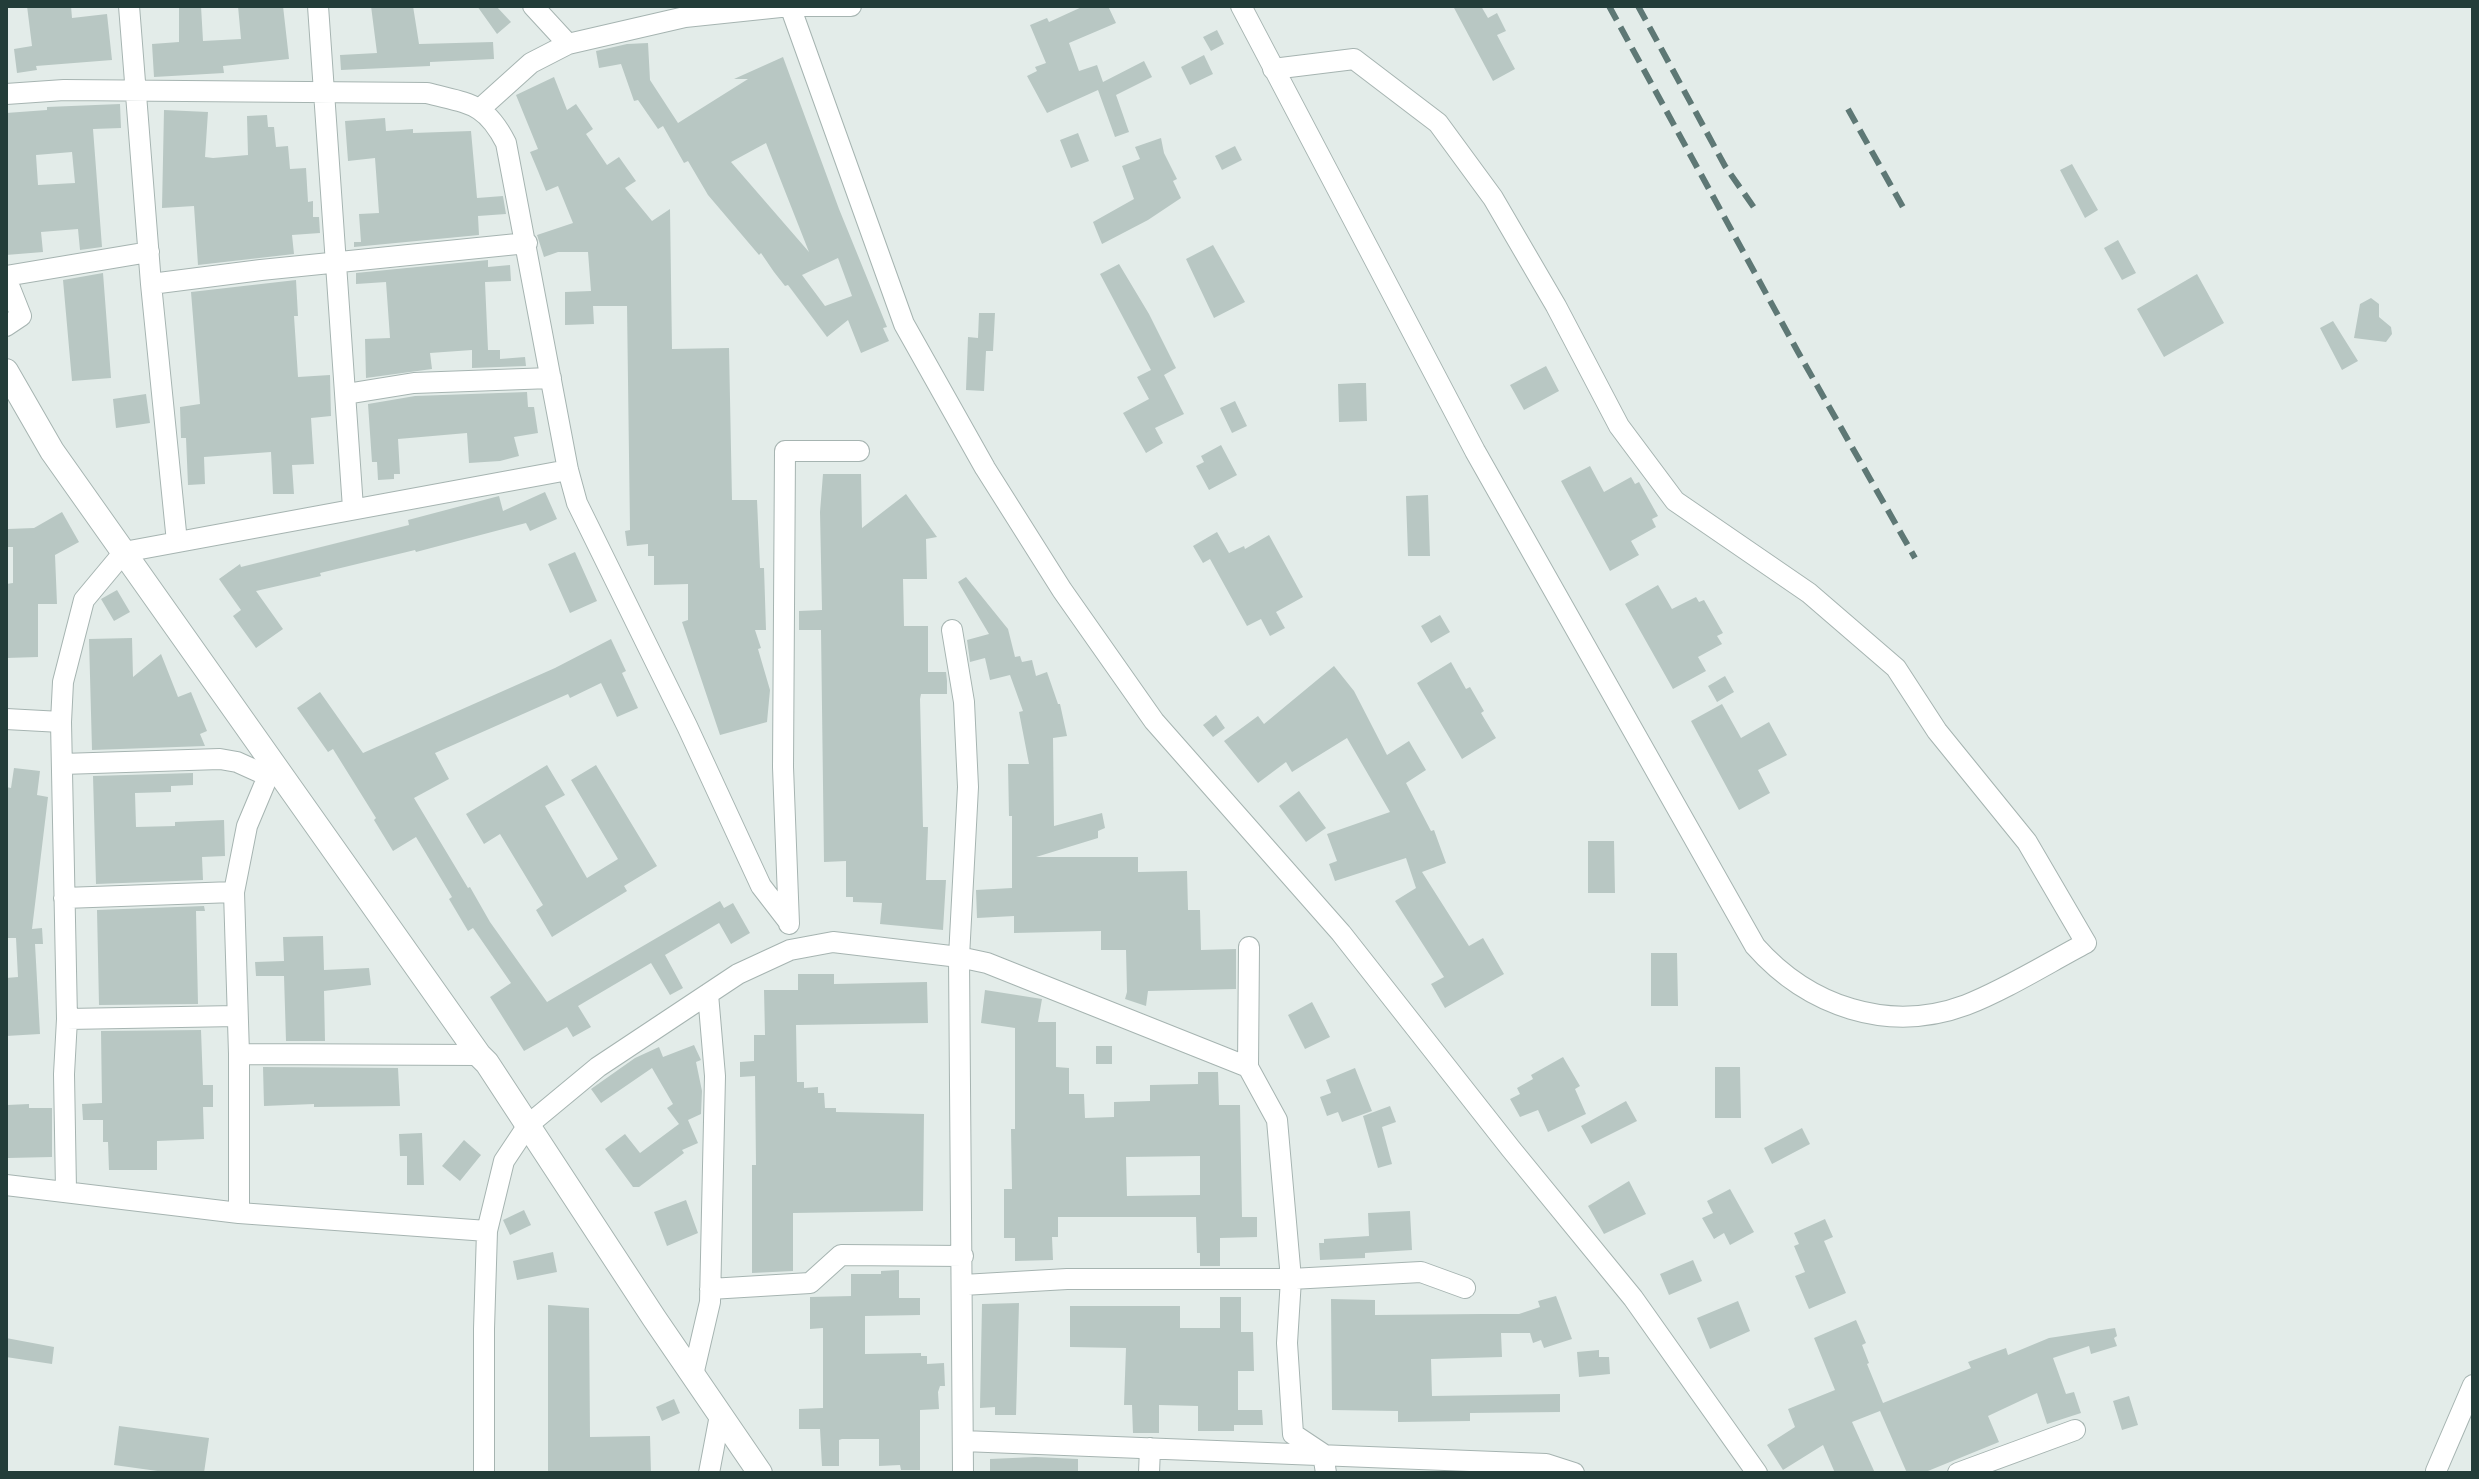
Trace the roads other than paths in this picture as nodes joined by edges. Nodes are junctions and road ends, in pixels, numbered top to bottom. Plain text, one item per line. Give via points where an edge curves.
1 (129, 6) edge
2 (318, 6) edge
3 (533, 6) edge
4 (789, 6) edge
5 (851, 6) edge
6 (1241, 6) edge
7 (568, 44) junction
8 (1273, 69) junction
9 (6, 84) edge
10 (137, 92) junction
11 (326, 93) junction
12 (6, 94) edge
13 (481, 108) junction
14 (527, 243) junction
15 (149, 252) junction
16 (338, 262) junction
17 (6, 277) edge
18 (151, 284) junction
19 (6, 326) edge
20 (6, 371) edge
21 (551, 378) junction
22 (346, 394) junction
23 (859, 451) dead end
24 (568, 470) junction
25 (353, 508) junction
26 (177, 542) junction
27 (124, 552) junction
28 (952, 630) dead end
29 (6, 719) edge
30 (61, 722) junction
31 (62, 764) junction
32 (272, 772) junction
33 (234, 892) junction
34 (64, 898) junction
35 (788, 921) junction
36 (1249, 947) dead end
37 (790, 950) junction
38 (959, 957) junction
39 (708, 994) junction
40 (237, 1016) junction
41 (67, 1019) junction
42 (239, 1054) junction
43 (479, 1055) junction
44 (1248, 1067) junction
45 (528, 1125) junction
46 (6, 1185) edge
47 (66, 1190) junction
48 (239, 1213) junction
49 (487, 1231) junction
50 (963, 1256) junction
51 (1291, 1279) junction
52 (963, 1285) junction
53 (1465, 1288) dead end
54 (710, 1289) junction
55 (693, 1375) junction
56 (2473, 1385) edge
57 (720, 1415) junction
58 (2075, 1430) dead end
59 (963, 1441) junction
60 (1150, 1448) junction
61 (1324, 1464) edge
62 (1531, 1468) edge
63 (2436, 1471) dead end
64 (484, 1473) edge
65 (709, 1473) edge
66 (760, 1473) edge
67 (963, 1473) edge
68 (1149, 1473) edge
69 (1574, 1473) edge
70 (1757, 1473) edge
71 (1958, 1473) edge

1 - 10 street
2 - 11 street
3 - 7 street
4 - 5 street
4 - 7 street via 685,17
4 - 70 street via 904,324 1062,590 1154,721 1341,933 1633,1298
6 - 8 street
7 - 13 street via 531,63
8 - 8 street via 1354,59 1438,123 1493,198 1619,426 1675,501 1809,593 1896,668 1937,731 2027,842 2086,943 1967,1005 1922,1016 1876,1015 1837,1005 1800,987 1768,962 1475,451
9 - 12 street
10 - 11 street
10 - 12 street
10 - 15 street
11 - 13 street via 427,93
11 - 16 street
13 - 14 street via 506,143
14 - 16 street
14 - 21 street
15 - 17 street
15 - 18 street
16 - 18 street
16 - 22 street
17 - 19 street via 21,316
18 - 26 street
20 - 27 street via 52,451
21 - 22 street via 414,383
21 - 24 street
22 - 25 street
23 - 35 street via 785,451 783,767
24 - 25 street
24 - 35 street via 577,503 761,886
25 - 26 street
26 - 27 street
27 - 30 street via 84,600 63,682
27 - 32 street
28 - 38 street via 964,702 968,787
29 - 30 street
30 - 31 street
31 - 32 street via 220,759
31 - 34 street
32 - 33 street via 247,826
32 - 43 street
33 - 34 street
33 - 40 street
34 - 41 street
35 - 37 street
36 - 44 street
37 - 38 street via 833,942
37 - 39 street
38 - 44 street via 987,963
38 - 50 street
39 - 45 street via 598,1067
39 - 54 street via 715,1076
40 - 41 street
40 - 42 street
41 - 47 street
42 - 43 street
42 - 48 street
43 - 45 street
44 - 51 street via 1277,1120
45 - 49 street via 504,1161
45 - 55 street
46 - 47 street
47 - 48 street
48 - 49 street
49 - 64 street
50 - 52 street
50 - 54 street via 841,1255 810,1283
51 - 52 street via 1067,1279
51 - 53 street via 1421,1272
51 - 61 street via 1287,1343 1293,1434
52 - 59 street
54 - 55 street
55 - 57 street
56 - 63 street
57 - 65 street
57 - 66 street
58 - 71 street
59 - 60 street
59 - 67 street
60 - 61 street
60 - 68 street
61 - 62 street
62 - 69 street via 1546,1464

